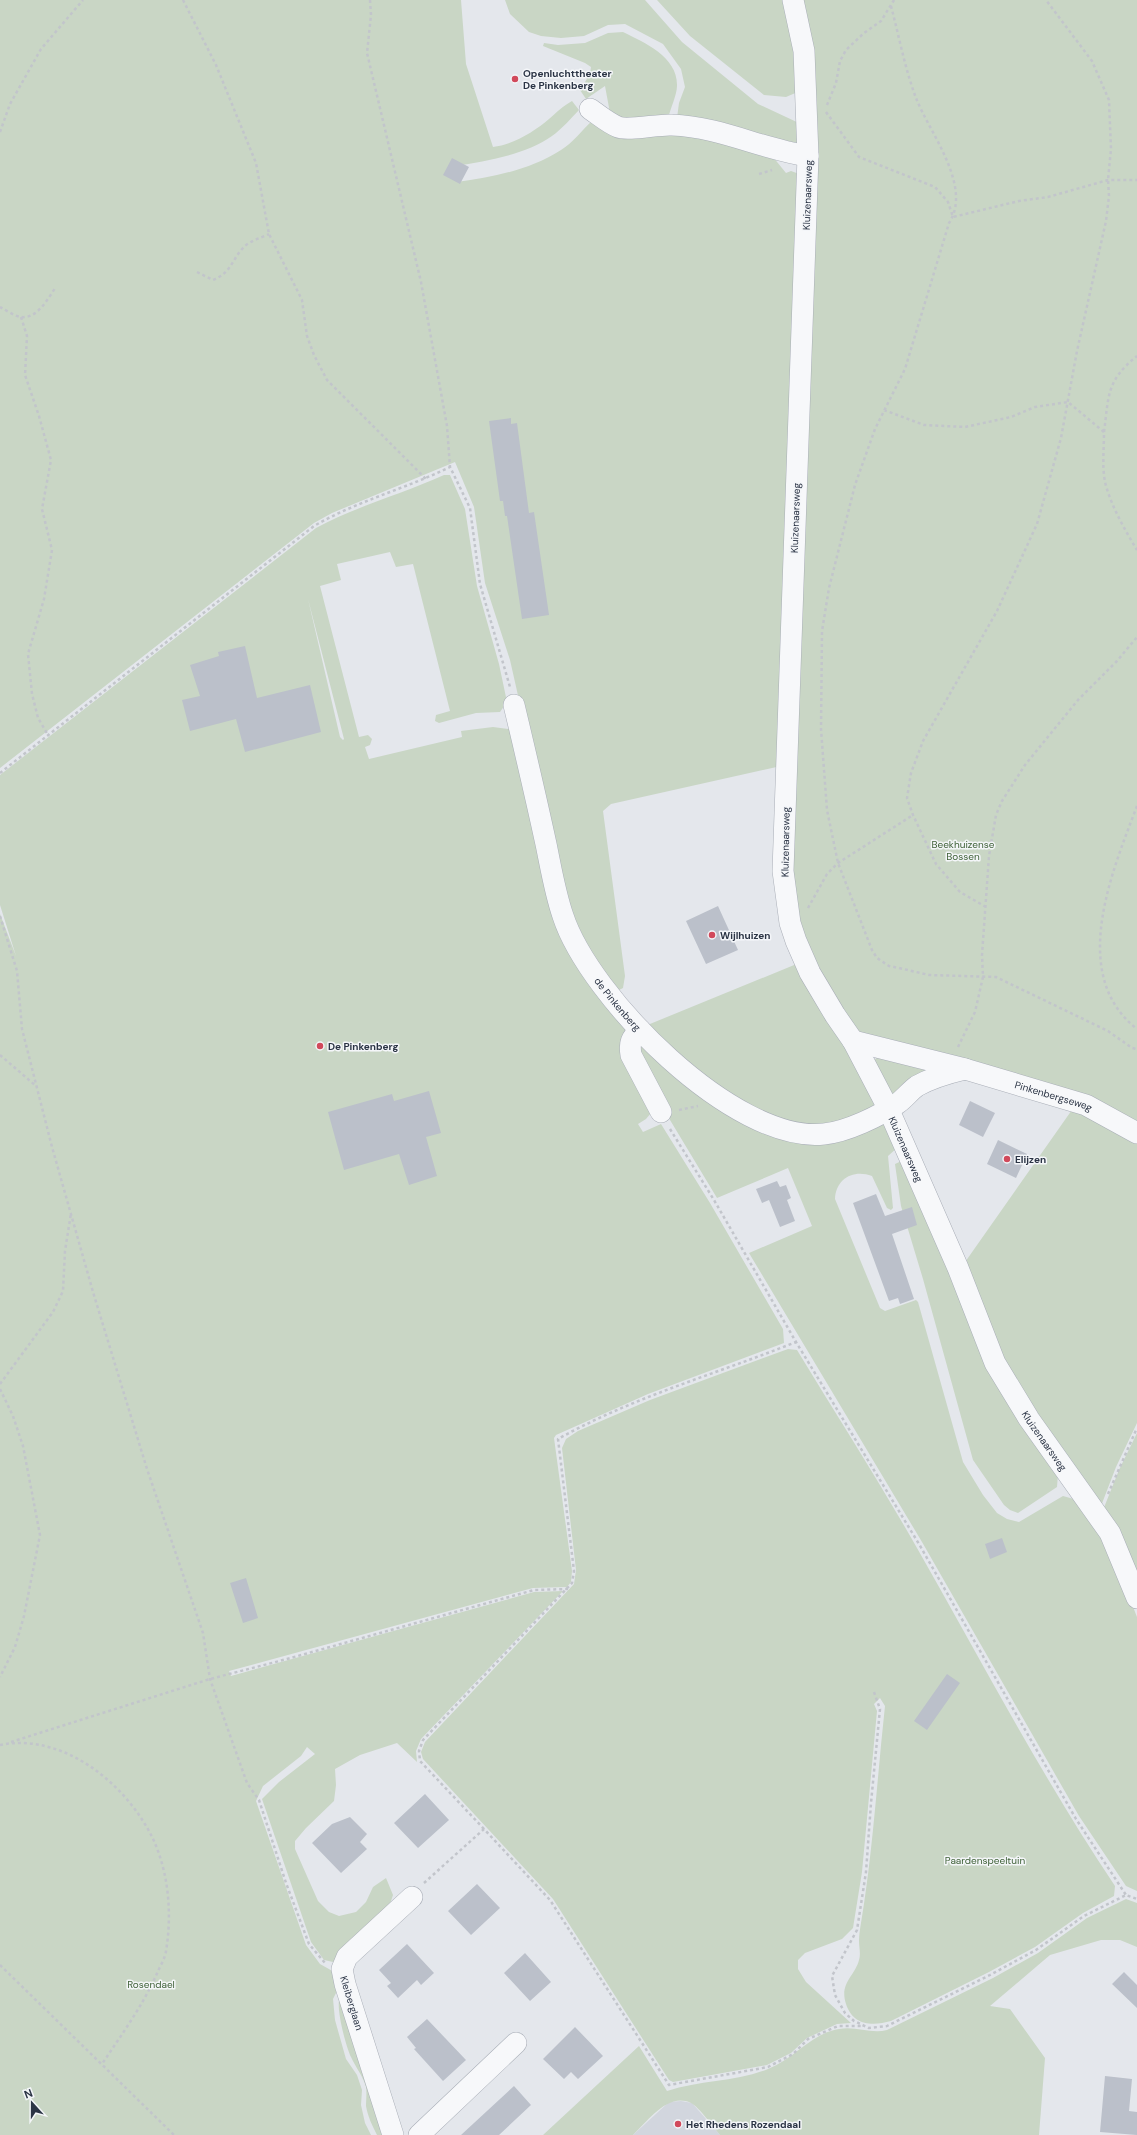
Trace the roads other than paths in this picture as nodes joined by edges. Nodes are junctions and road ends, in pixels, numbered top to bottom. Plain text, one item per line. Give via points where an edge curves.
1 (793, 0) edge
2 (590, 109) dead end
3 (808, 156) junction
4 (514, 705) road end
5 (640, 1030) junction
6 (853, 1041) junction
7 (957, 1067) junction
8 (888, 1108) junction
9 (661, 1112) road end
10 (1137, 1133) edge
11 (1137, 1598) edge
12 (412, 1897) road end
13 (516, 2043) dead end
14 (393, 2135) edge
15 (419, 2135) edge

1 - 3 street, Kluizenaarsweg via 804,51
2 - 3 street via 619,128 672,125 698,128 726,133 787,153
3 - 6 street, Kluizenaarsweg via 783,871 793,933 810,973
4 - 5 street, de Pinkenberg via 563,917 580,953
5 - 8 street, de Pinkenberg via 682,1071 722,1100 737,1110 787,1131 804,1135 826,1134 849,1127
5 - 9 street via 631,1038 631,1055
6 - 7 street, Pinkenbergseweg
6 - 8 street, Kluizenaarsweg
7 - 8 street, Pinkenbergseweg via 915,1087 898,1103
7 - 10 street, Pinkenbergseweg via 1086,1105
8 - 11 street, Kluizenaarsweg via 955,1262 995,1363 1029,1419 1099,1517 1118,1549
12 - 14 street, Kleiberglaan via 347,1957 342,1969
13 - 15 street

